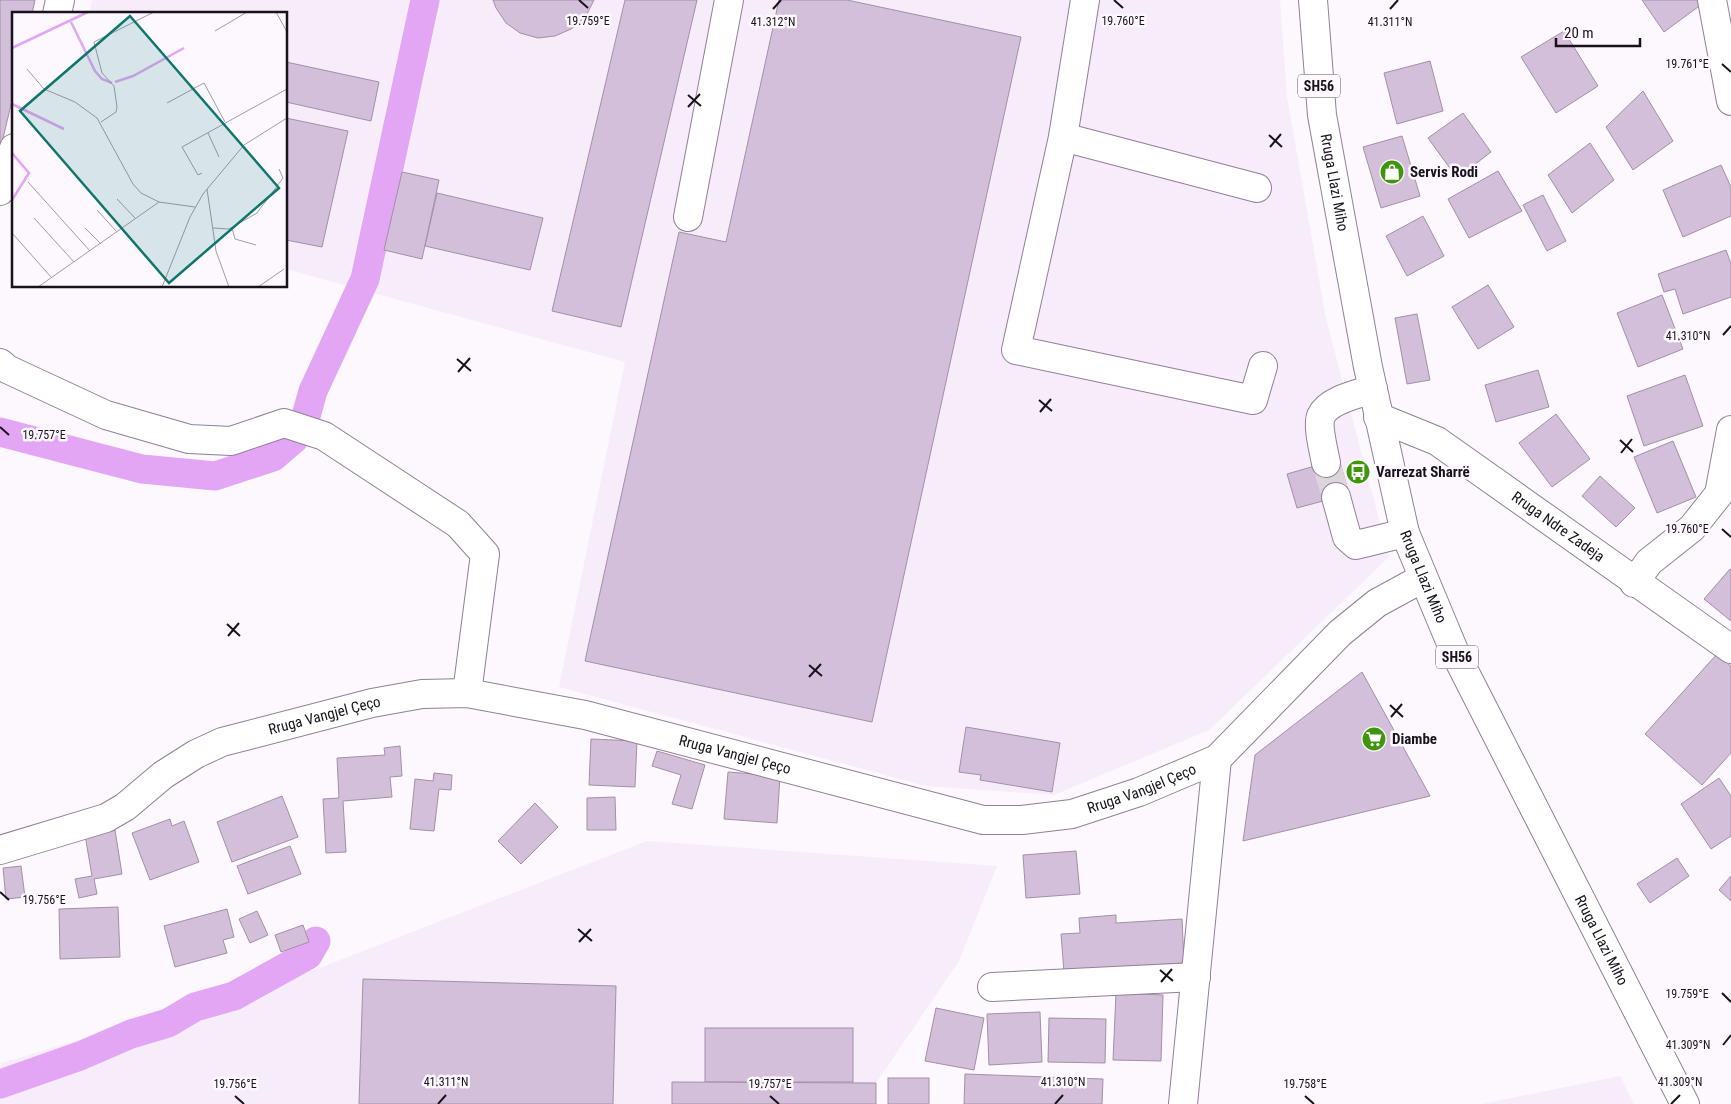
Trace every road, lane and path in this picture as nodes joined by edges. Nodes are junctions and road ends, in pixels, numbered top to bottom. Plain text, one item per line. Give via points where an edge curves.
1 (729, 0) edge
2 (1085, 0) edge
3 (1313, 0) edge
4 (1712, 0) edge
5 (1731, 101) edge
6 (1063, 137) junction
7 (12, 154) edge
8 (1257, 188) dead end
9 (0, 191) edge
10 (688, 217) dead end
11 (0, 363) edge
12 (1262, 366) dead end
13 (1373, 389) junction
14 (1378, 417) junction
15 (1731, 430) edge
16 (1326, 463) tunnel mouth
17 (1728, 470) edge
18 (1336, 497) tunnel mouth
19 (1405, 533) junction
20 (1423, 578) junction
21 (1634, 582) junction
22 (1731, 649) edge
23 (467, 693) junction
24 (1217, 759) junction
25 (0, 850) edge
26 (1196, 977) junction
27 (992, 987) dead end
28 (1183, 1104) edge
29 (1685, 1104) edge

1 - 10 street
2 - 6 street
3 - 13 street, Rruga Llazi Miho / SH56 via 1322,115
4 - 5 street
6 - 8 street
6 - 12 street via 1016,350 1253,400
7 - 9 street
11 - 23 street via 106,415 189,440 231,441 284,423 324,436 458,524 485,554
13 - 14 street, Rruga Llazi Miho / SH56
13 - 16 street via 1347,398 1330,407 1322,416 1320,424
14 - 19 street, Rruga Llazi Miho / SH56
14 - 21 street, Rruga Ndre Zadeja via 1437,441
15 - 17 street
17 - 21 street via 1719,494 1706,512 1678,540 1649,562
18 - 19 street via 1347,537 1356,545
19 - 20 street, Rruga Llazi Miho / SH56
20 - 24 street, Rruga Vangjel Çeço via 1377,603 1340,633
20 - 29 street, Rruga Llazi Miho / SH56 via 1455,653
21 - 22 street, Rruga Ndre Zadeja
23 - 24 street, Rruga Vangjel Çeço via 585,715 982,820 1022,820 1072,814 1139,792
23 - 25 street, Rruga Vangjel Çeço via 422,694 372,703 222,742 196,754 106,818
24 - 26 street
26 - 27 street
26 - 28 street

